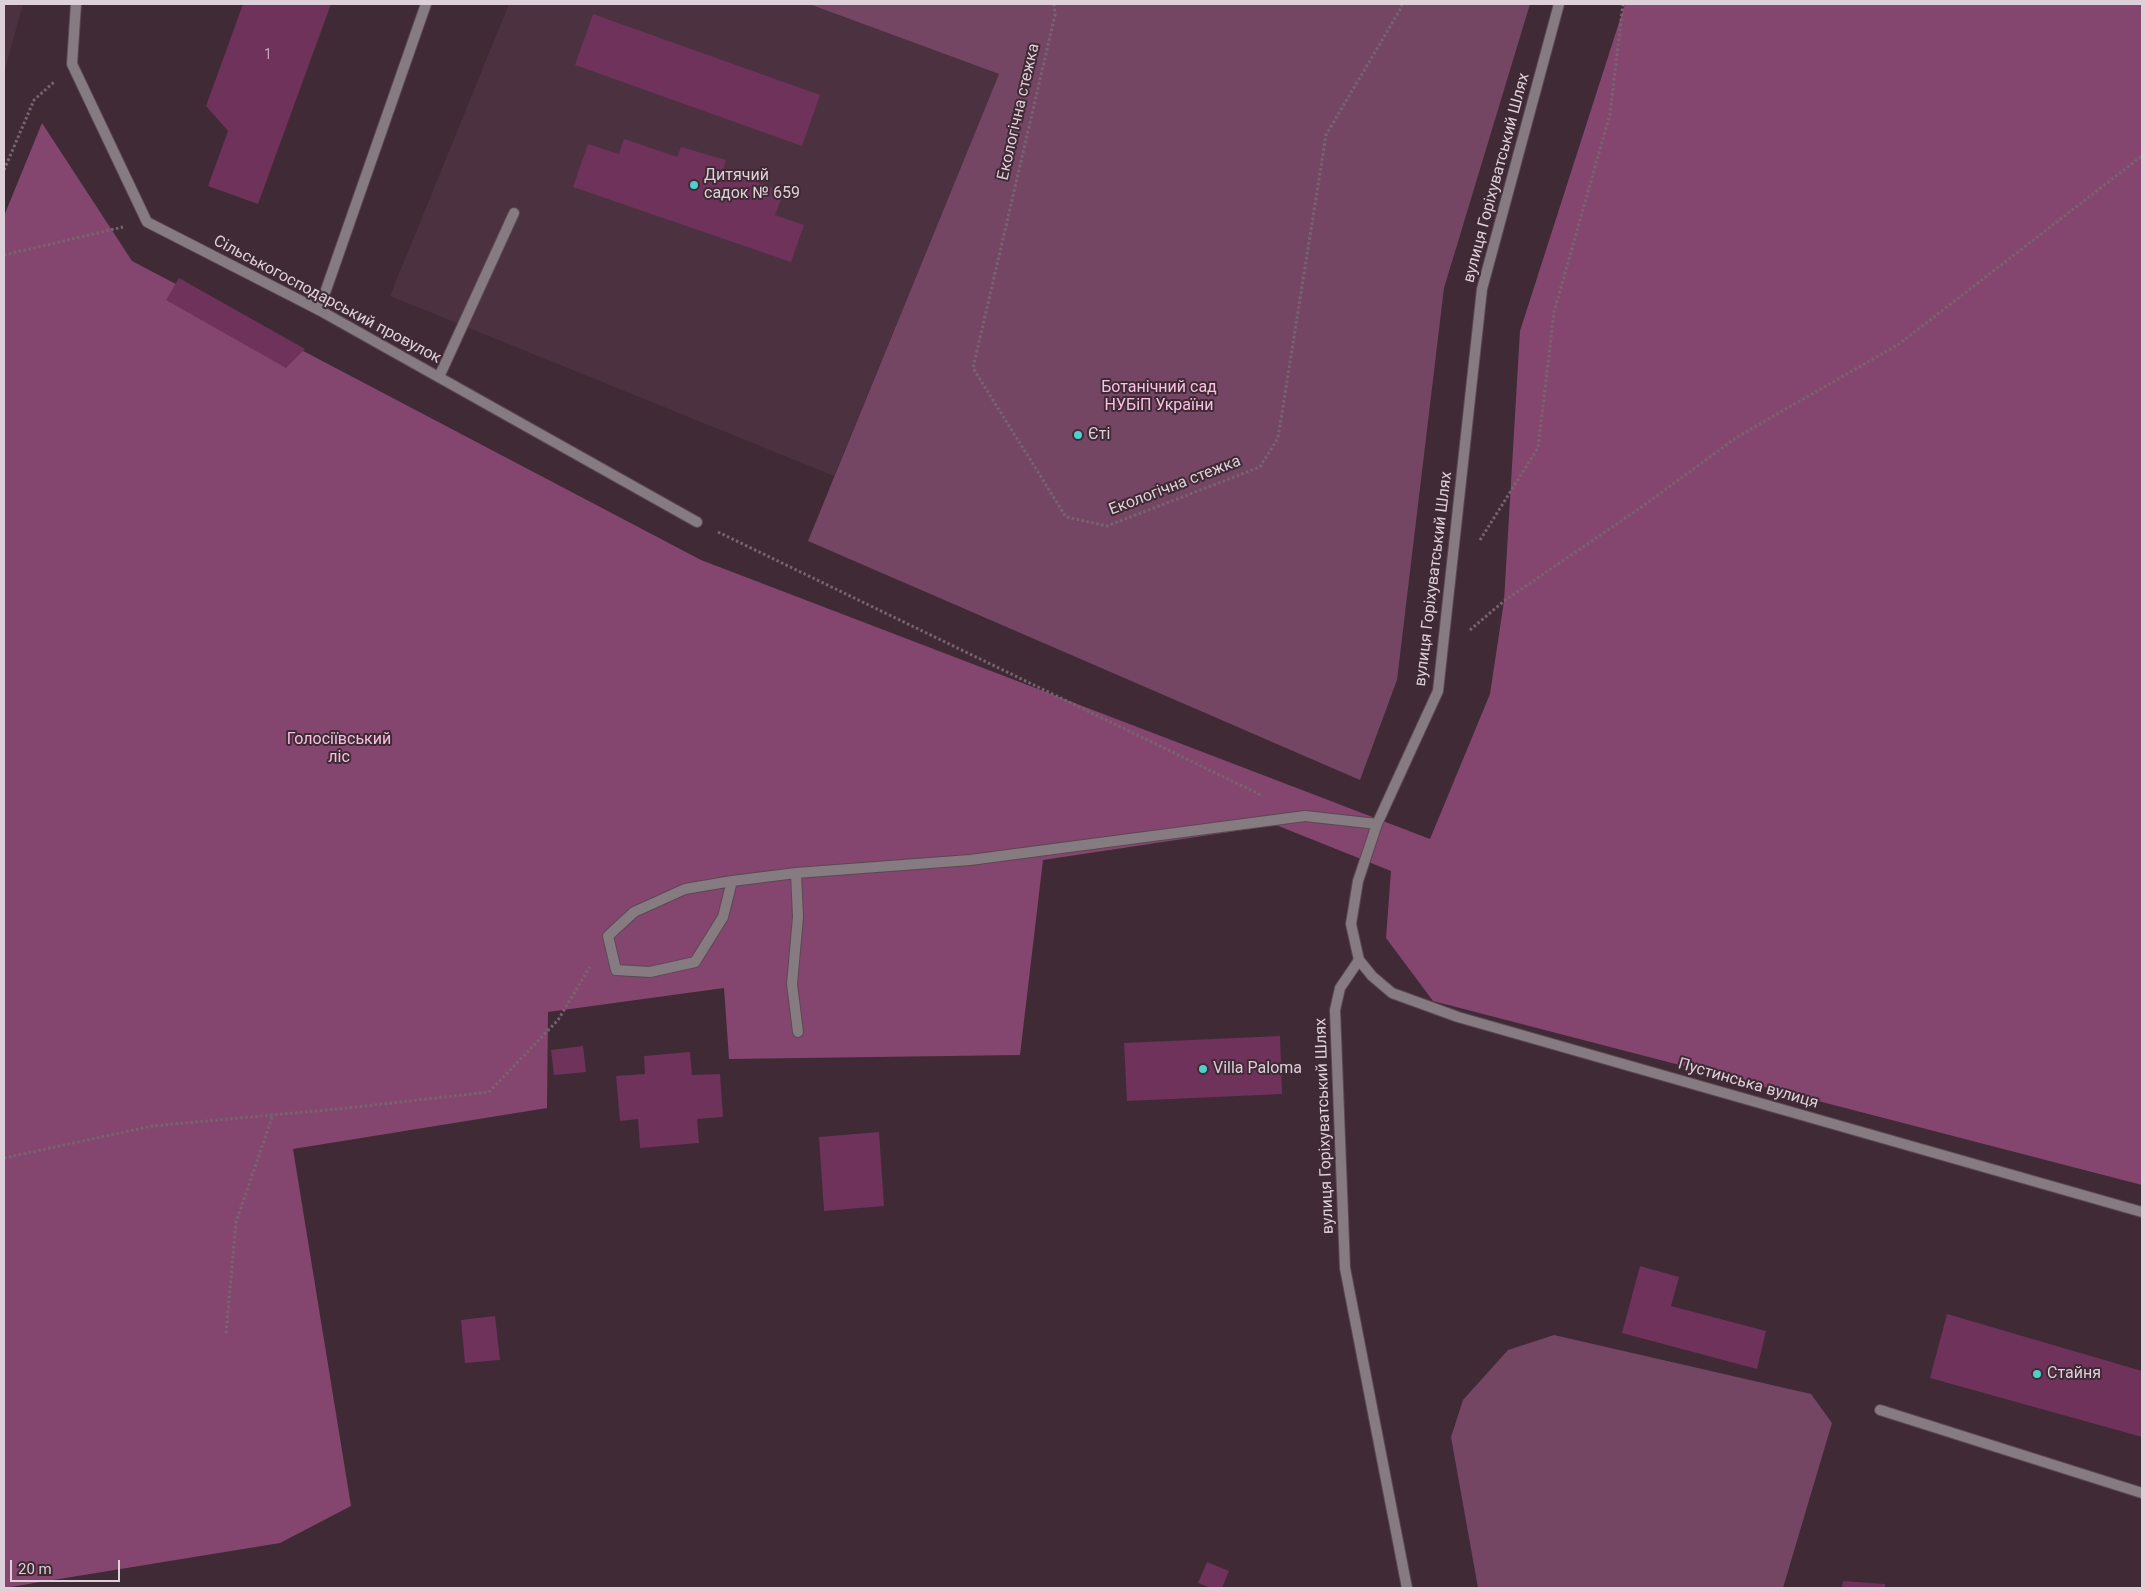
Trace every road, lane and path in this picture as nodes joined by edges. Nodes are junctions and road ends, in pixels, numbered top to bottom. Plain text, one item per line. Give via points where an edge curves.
1 (76, 4) edge
2 (426, 4) edge
3 (1054, 4) edge
4 (1402, 4) edge
5 (1560, 4) edge
6 (1623, 4) edge
7 (72, 64) junction
8 (2142, 156) edge
9 (4, 170) edge
10 (514, 213) dead end
11 (147, 222) junction
12 (4, 255) edge
13 (319, 310) junction
14 (439, 377) junction
15 (697, 522) joint
16 (1480, 541) dead end
17 (1504, 601) dead end
18 (1304, 816) junction
19 (1377, 824) junction
20 (796, 873) junction
21 (732, 881) junction
22 (608, 936) junction
23 (1359, 960) junction
24 (798, 1032) dead end
25 (273, 1115) junction
26 (4, 1158) edge
27 (2142, 1212) edge
28 (226, 1333) dead end
29 (1880, 1410) dead end
30 (2142, 1493) edge
31 (1408, 1588) edge

1 - 7 street
2 - 13 street
3 - 4 path, Екологічна стежка via 1055,15 973,368 1066,517 1107,526 1260,467 1278,438 1326,135
5 - 19 street, вулиця Горіхуватський Шлях via 1482,289 1438,691
6 - 16 path via 1610,114 1554,312 1538,448
7 - 9 path via 34,100
7 - 11 street
8 - 17 path via 1899,344 1737,437
10 - 14 street
11 - 12 path
11 - 13 street, Сільськогосподарський провулок
13 - 14 street, Сільськогосподарський провулок
14 - 15 street, Сільськогосподарський провулок
15 - 18 path
18 - 19 street
18 - 20 street via 970,860
19 - 23 street, вулиця Горіхуватський Шлях via 1358,881 1351,924
20 - 21 street
20 - 24 street via 798,917 792,984
21 - 22 street via 685,889 634,912
21 - 22 street via 723,917 695,962 650,972 616,970
22 - 25 path via 558,1020 489,1092
23 - 27 street, Пустинська вулиця via 1392,993 1458,1017
23 - 31 street, вулиця Горіхуватський Шлях via 1340,988 1335,1010 1345,1268
25 - 26 path via 152,1126
25 - 28 path via 236,1222
29 - 30 street

